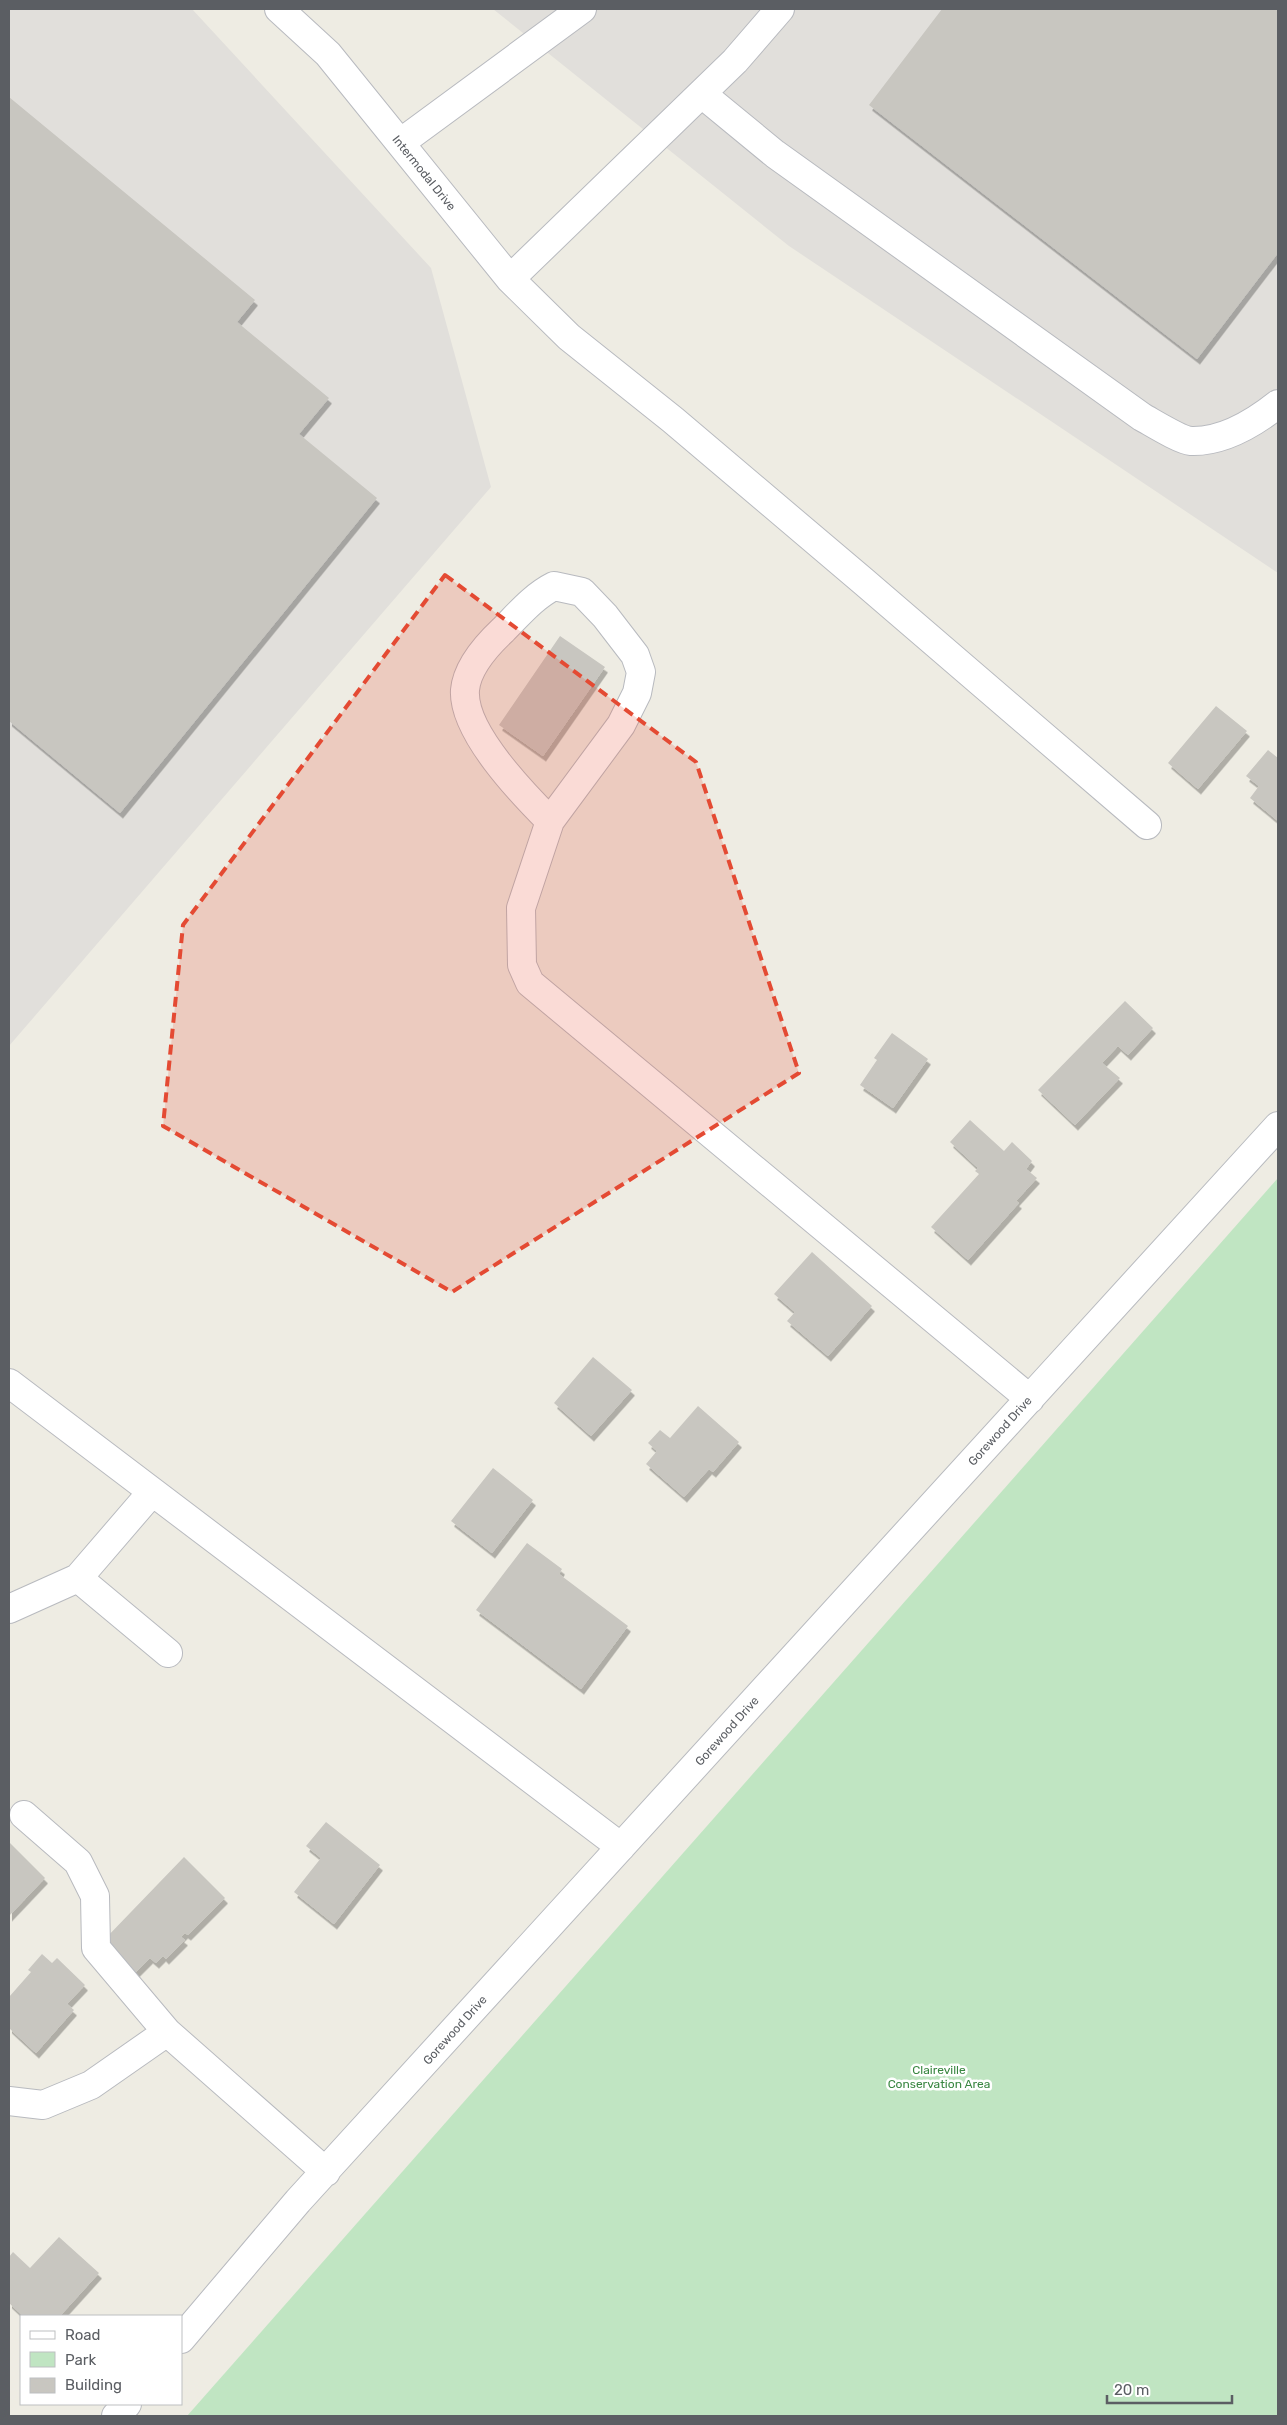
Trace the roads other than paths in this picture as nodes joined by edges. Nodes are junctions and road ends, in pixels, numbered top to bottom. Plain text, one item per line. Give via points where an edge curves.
1 (279, 9) edge
2 (582, 9) edge
3 (780, 9) edge
4 (702, 94) junction
5 (400, 144) junction
6 (510, 279) junction
7 (1278, 404) edge
8 (550, 821) junction
9 (1147, 825) dead end
10 (1278, 1126) edge
11 (9, 1384) edge
12 (1030, 1399) junction
13 (152, 1492) junction
14 (78, 1578) junction
15 (9, 1609) edge
16 (168, 1653) dead end
17 (24, 1815) dead end
18 (621, 1848) junction
19 (167, 2032) junction
20 (9, 2101) edge
21 (326, 2172) junction
22 (182, 2338) edge
23 (126, 2405) edge
24 (116, 2416) edge

1 - 5 street, Intermodal Drive via 328,54
2 - 5 street
3 - 4 street
4 - 6 street
4 - 7 street via 775,154 1142,417 1190,441 1226,435 1254,422
5 - 6 street, Intermodal Drive
6 - 9 street, Intermodal Drive via 569,337 673,420
8 - 8 street via 510,780 484,741 465,707 465,688 480,652 541,593 554,586 582,592 635,655 641,672 637,693 621,725
8 - 12 street via 521,908 522,965 530,983
10 - 12 street, Gorewood Drive
11 - 13 street
12 - 18 street, Gorewood Drive
13 - 14 street
13 - 18 street
14 - 15 street
14 - 16 street
17 - 19 street via 78,1862 95,1896 96,1948
18 - 21 street, Gorewood Drive
19 - 20 street via 91,2085 43,2105
19 - 21 street
21 - 22 street, Gorewood Drive
23 - 24 street

